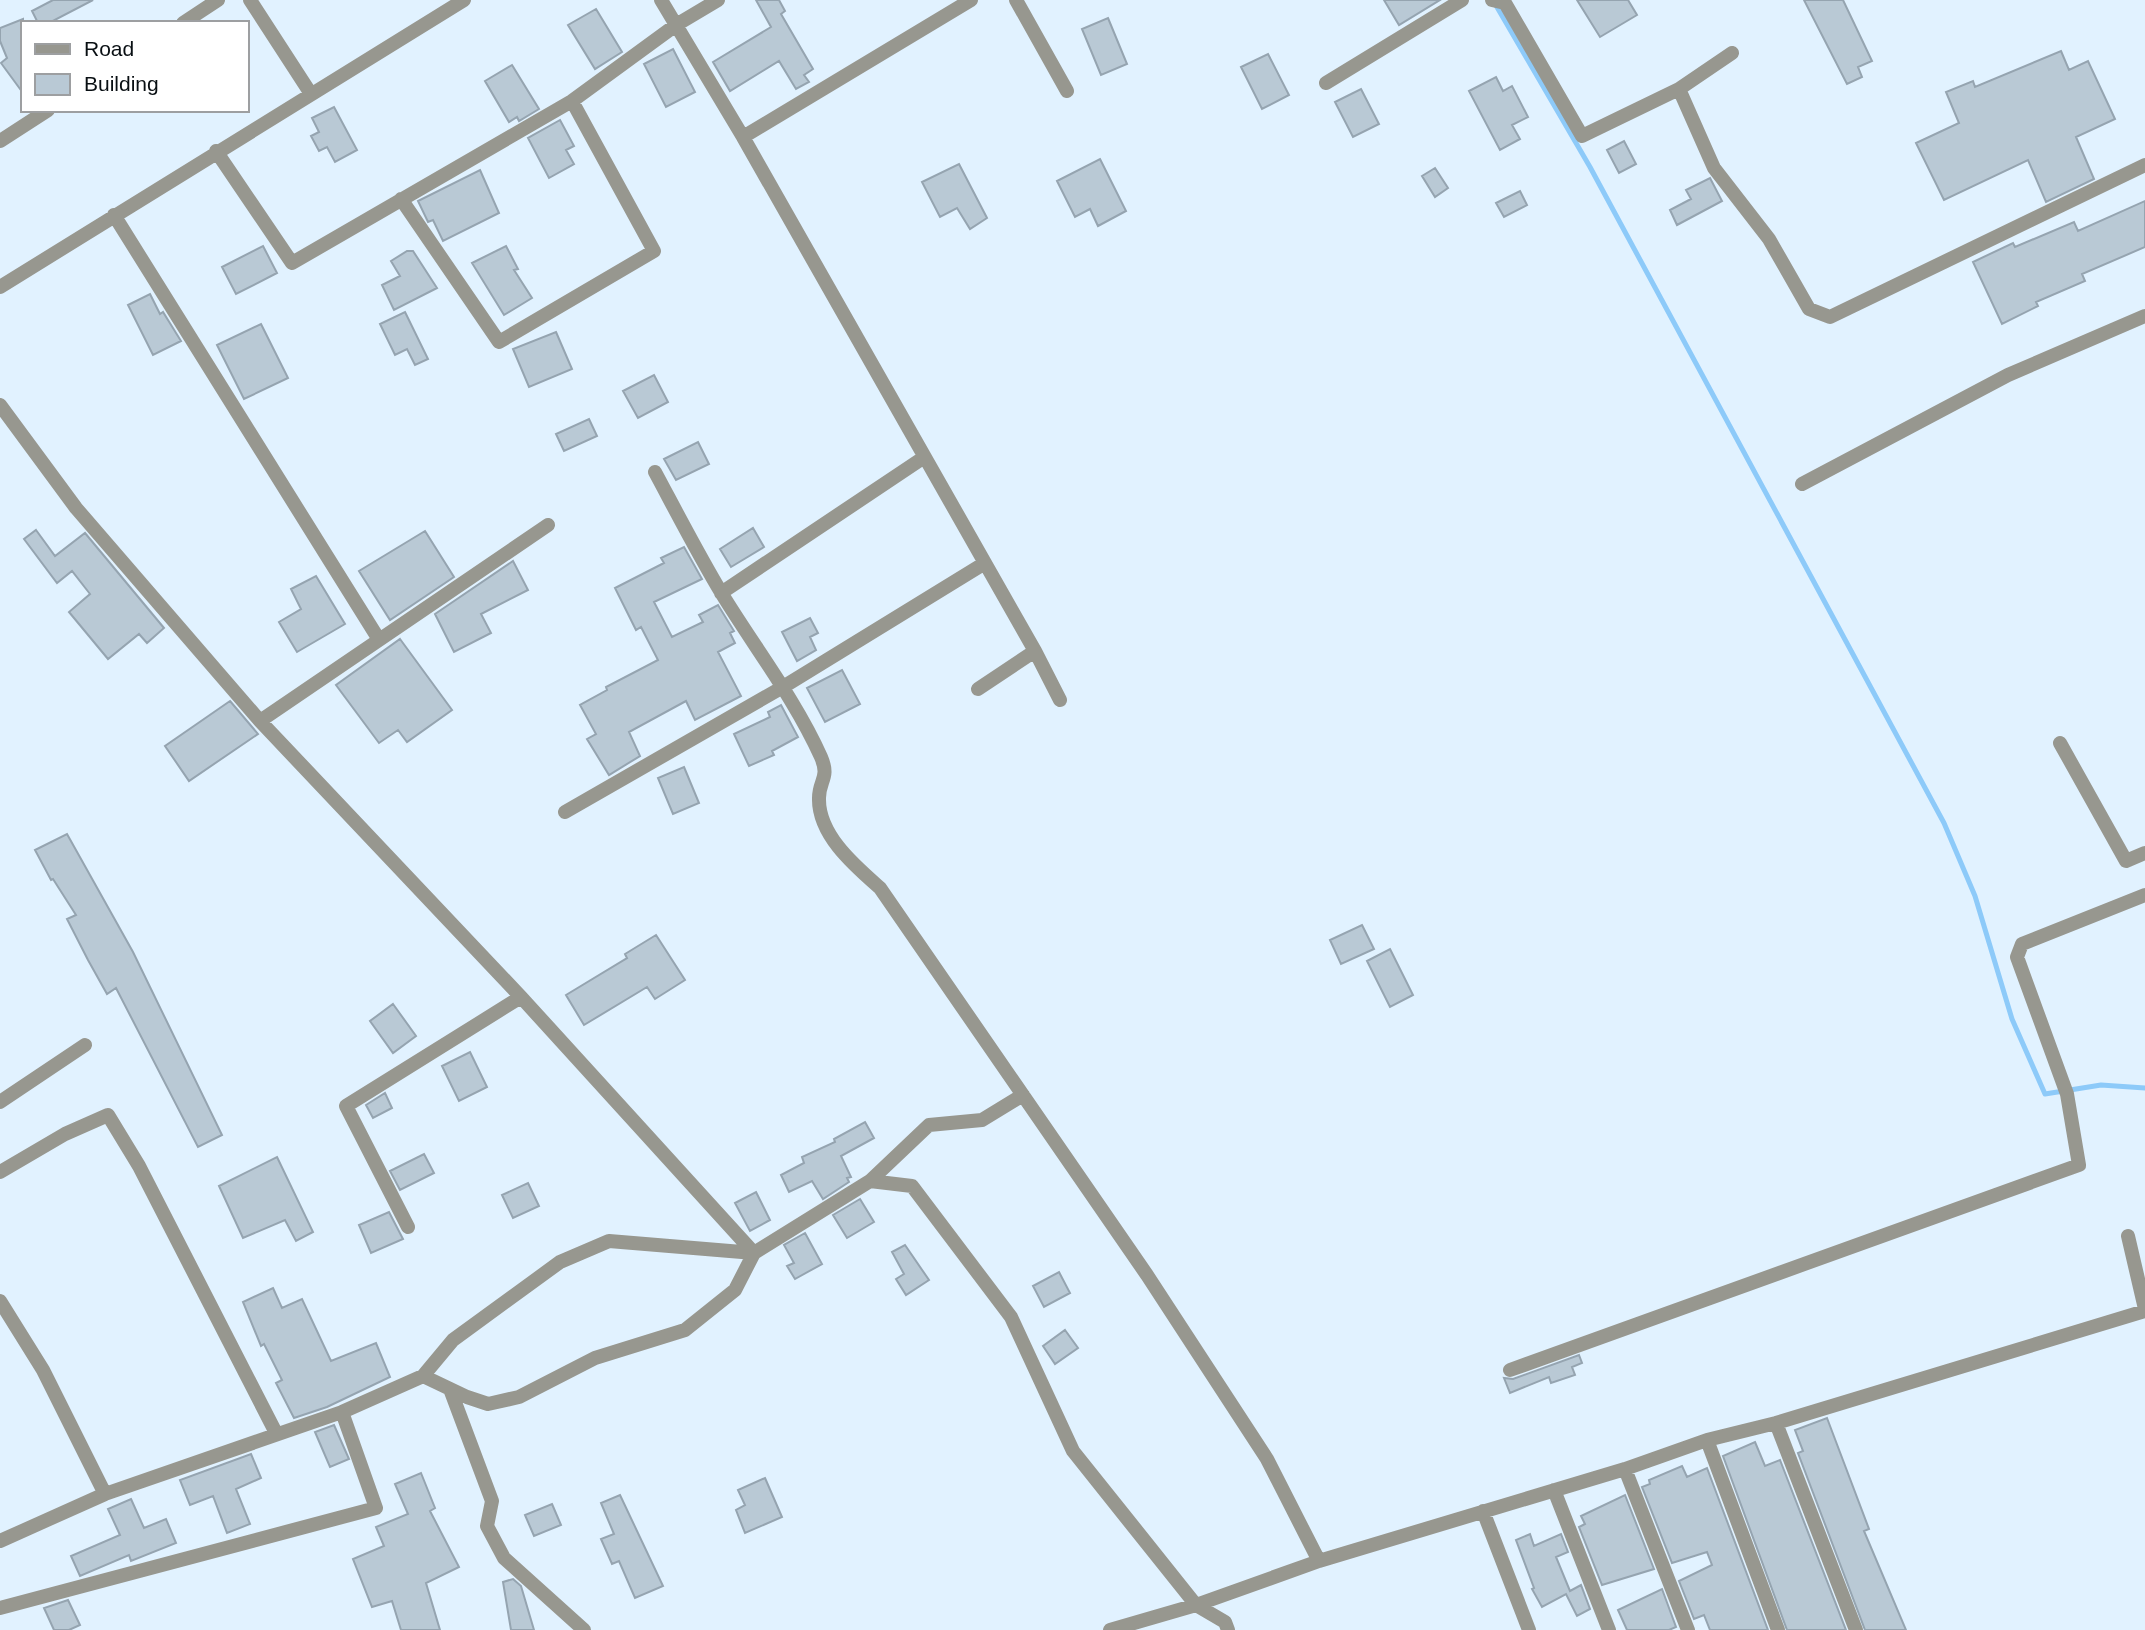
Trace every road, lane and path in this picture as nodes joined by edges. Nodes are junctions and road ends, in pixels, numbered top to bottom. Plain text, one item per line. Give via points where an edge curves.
1 (218, 0) edge
2 (250, 0) edge
3 (464, 0) edge
4 (661, 0) edge
5 (718, 0) edge
6 (971, 0) edge
7 (1016, 0) edge
8 (1462, 0) edge
9 (1498, 1) edge
10 (186, 21) edge
11 (676, 25) junction
12 (1732, 54) dead end
13 (1326, 83) dead end
14 (1679, 89) junction
15 (1067, 91) dead end
16 (311, 94) junction
17 (572, 101) junction
18 (45, 112) edge
19 (743, 137) junction
20 (0, 141) edge
21 (216, 151) junction
22 (2145, 165) edge
23 (401, 200) junction
24 (114, 215) junction
25 (0, 287) edge
26 (2145, 316) edge
27 (0, 405) edge
28 (923, 458) junction
29 (655, 472) dead end
30 (1802, 484) dead end
31 (548, 525) dead end
32 (985, 563) junction
33 (721, 593) junction
34 (378, 638) junction
35 (1035, 652) junction
36 (783, 687) junction
37 (978, 689) dead end
38 (1059, 700) dead end
39 (260, 721) junction
40 (2060, 743) dead end
41 (565, 812) dead end
42 (2145, 853) edge
43 (2145, 895) edge
44 (521, 997) junction
45 (85, 1045) dead end
46 (1023, 1095) junction
47 (0, 1102) edge
48 (0, 1172) edge
49 (870, 1181) junction
50 (408, 1227) dead end
51 (2128, 1236) dead end
52 (754, 1253) junction
53 (0, 1301) edge
54 (2145, 1310) edge
55 (1510, 1370) dead end
56 (423, 1376) junction
57 (450, 1389) junction
58 (342, 1412) junction
59 (1776, 1423) junction
60 (276, 1433) junction
61 (1707, 1440) junction
62 (1625, 1469) junction
63 (1553, 1490) junction
64 (106, 1493) junction
65 (1483, 1511) junction
66 (0, 1541) edge
67 (1319, 1561) junction
68 (1196, 1605) junction
69 (0, 1608) edge
70 (584, 1630) edge
71 (1110, 1630) edge
72 (1228, 1630) edge
73 (1528, 1630) edge
74 (1609, 1630) edge
75 (1688, 1630) edge
76 (1778, 1630) edge
77 (1856, 1630) edge

1 - 10 street
2 - 16 street
3 - 16 street
4 - 11 street
5 - 11 street
6 - 19 street
7 - 15 street
8 - 13 street
9 - 14 street via 1526,36 1581,136
11 - 17 street
11 - 19 street
12 - 14 street
14 - 22 street via 1714,168 1769,239 1809,309 1830,317
16 - 21 street
17 - 23 street
17 - 23 street via 654,251 499,342
18 - 20 street
19 - 28 street
21 - 23 street via 292,263
21 - 24 street
24 - 25 street
24 - 34 street
26 - 30 street via 2008,375
27 - 39 street via 76,508
28 - 32 street
28 - 33 street
29 - 33 street
31 - 34 street
32 - 35 street
32 - 36 street
33 - 36 street
34 - 39 street
35 - 37 street
35 - 38 street
36 - 41 street
36 - 46 street via 827,774 819,797 826,825 847,859 880,888
39 - 44 street
40 - 42 street via 2126,861
43 - 55 street via 2022,944 2017,957 2065,1088 2079,1165
44 - 50 street via 346,1106
44 - 52 street
45 - 47 street
46 - 49 street via 982,1120 929,1125
46 - 67 street via 1267,1459
48 - 60 street via 108,1115 139,1166
49 - 52 street
49 - 68 street via 912,1186 1011,1318 1073,1451
51 - 54 street
52 - 56 street via 609,1241 560,1262 453,1340
52 - 57 street via 735,1290 685,1330 595,1358 519,1397 488,1404
53 - 64 street via 43,1370
54 - 59 street
56 - 57 street
56 - 58 street
57 - 70 street via 492,1501 488,1526 504,1558
58 - 60 street
58 - 69 street via 376,1508
59 - 61 street
59 - 77 street
60 - 64 street
61 - 62 street
61 - 76 street
62 - 63 street
62 - 75 street
63 - 65 street
63 - 74 street
64 - 66 street
65 - 67 street
65 - 73 street
67 - 68 street
68 - 71 street
68 - 72 street via 1225,1622

